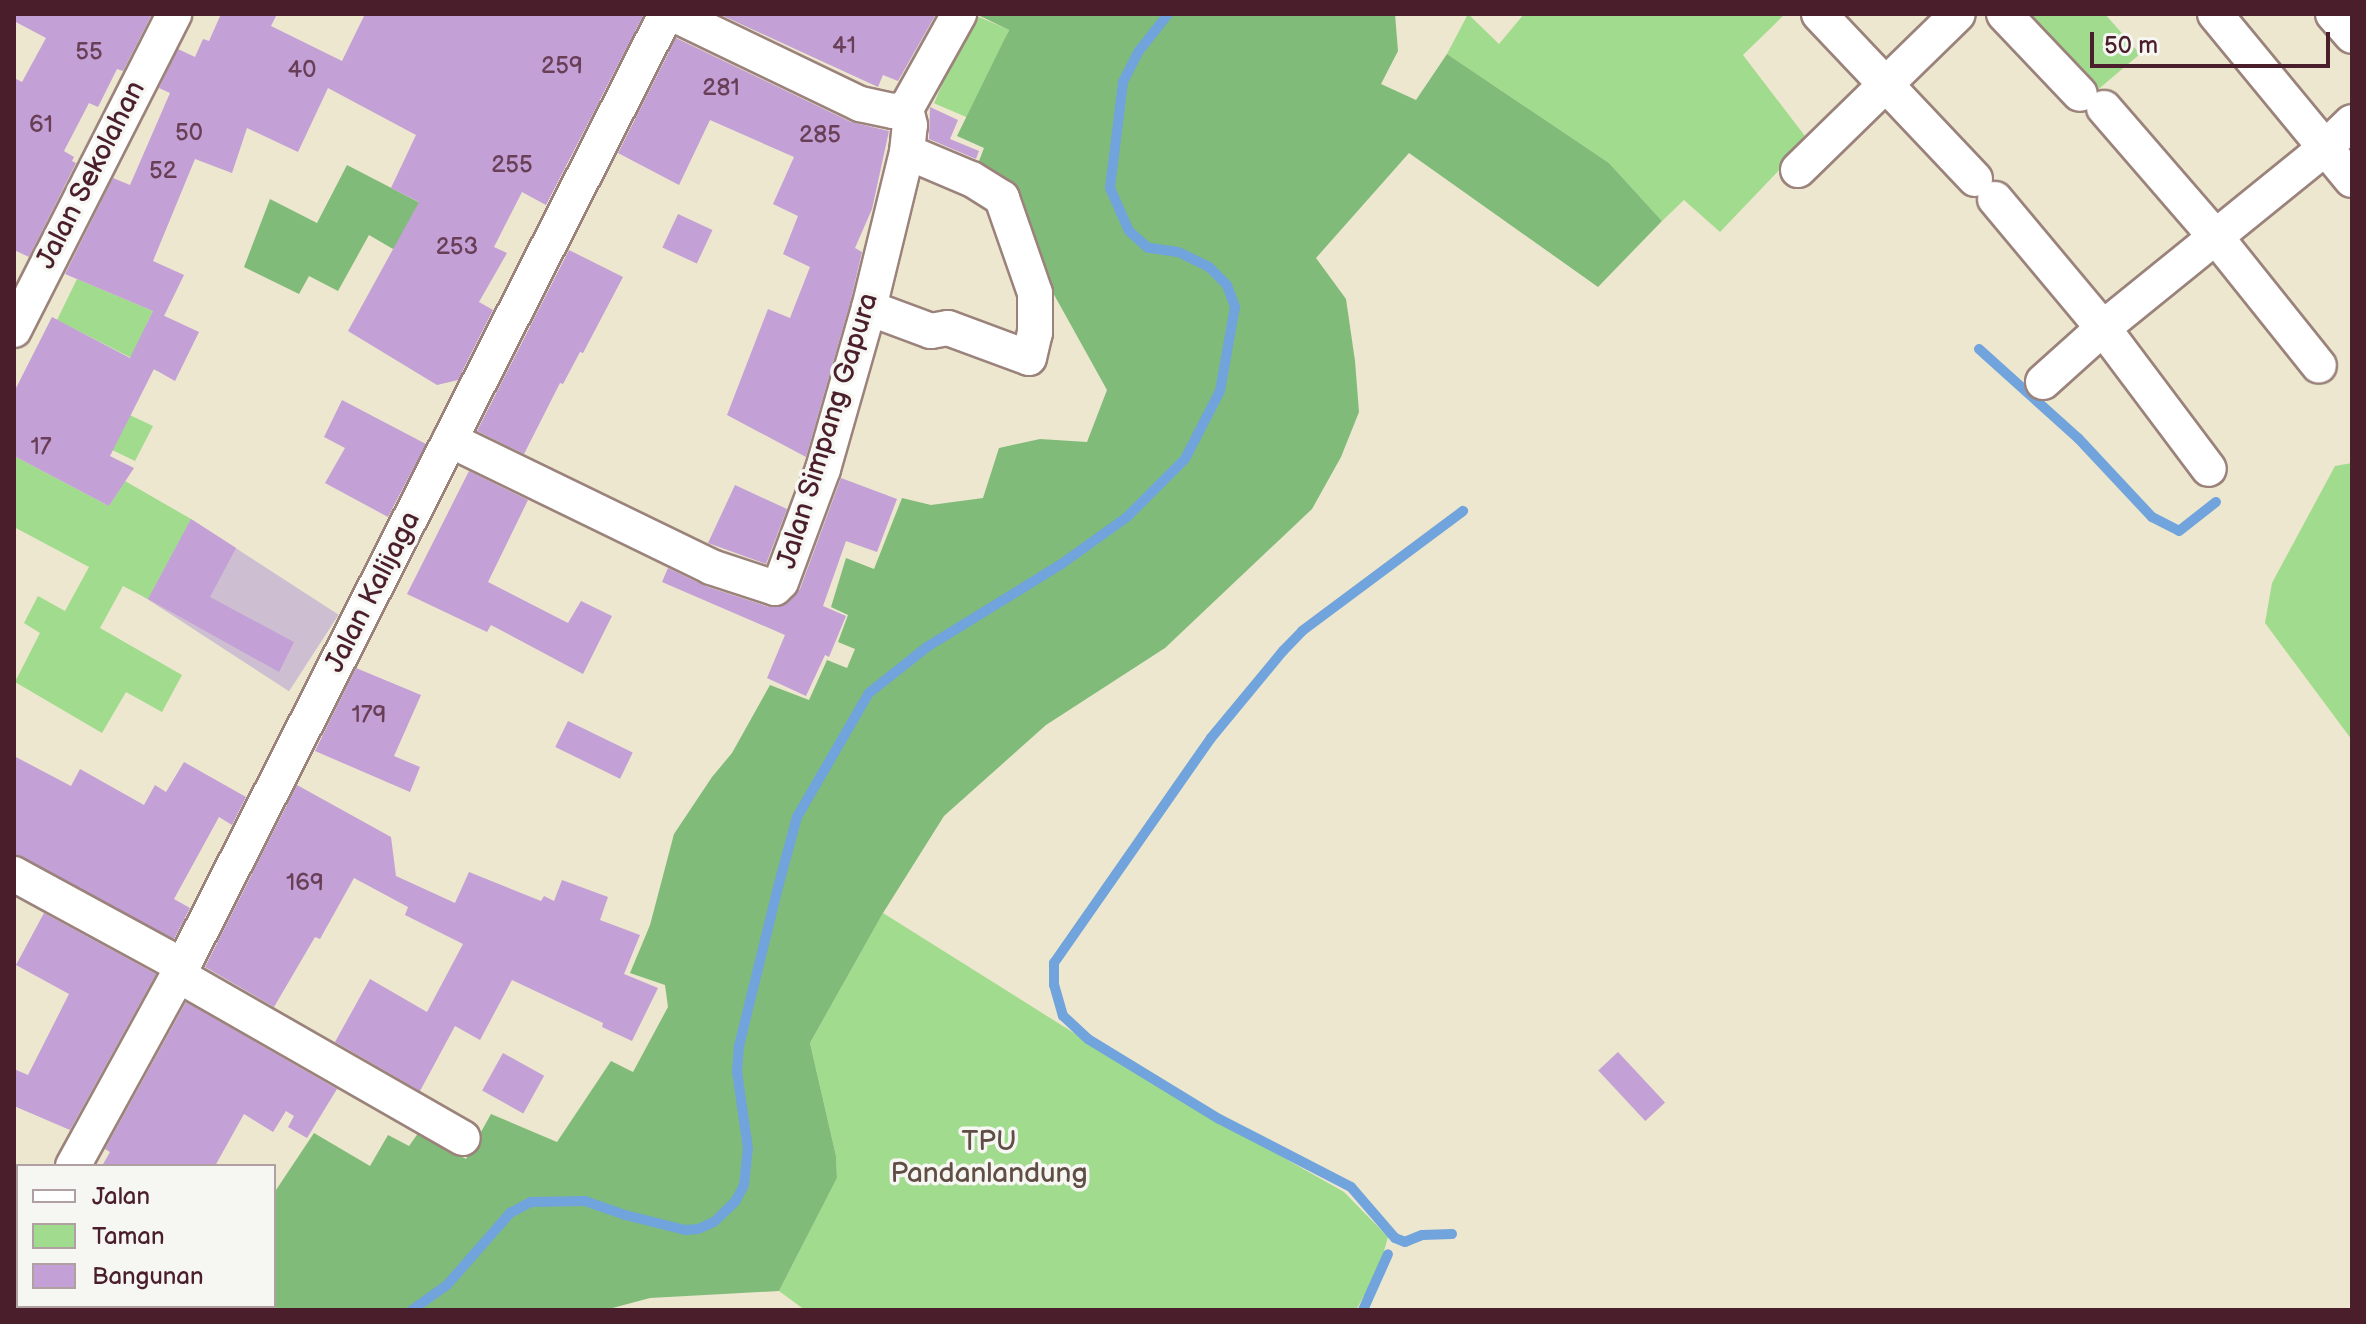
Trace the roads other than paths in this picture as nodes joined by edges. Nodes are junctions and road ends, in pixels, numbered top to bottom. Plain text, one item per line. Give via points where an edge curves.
1 (666, 14) edge
2 (674, 14) edge
3 (959, 14) edge
4 (1819, 14) edge
5 (1958, 14) edge
6 (2004, 14) edge
7 (2215, 14) edge
8 (2333, 14) edge
9 (167, 16) edge
10 (2352, 36) edge
11 (1885, 83) junction
12 (906, 109) junction
13 (2352, 122) edge
14 (2325, 148) junction
15 (907, 152) junction
16 (1798, 170) dead end
17 (2352, 180) edge
18 (2215, 236) junction
19 (869, 308) junction
20 (2103, 328) junction
21 (14, 330) edge
22 (2319, 366) dead end
23 (2043, 382) dead end
24 (450, 440) junction
25 (2209, 469) dead end
26 (14, 874) edge
27 (181, 970) junction
28 (463, 1138) dead end
29 (74, 1164) edge

1 - 24 street, Jalan Kalijaga
2 - 12 street via 860,104
3 - 12 street
4 - 11 street
5 - 11 street
6 - 18 street
7 - 14 street
8 - 10 street
9 - 21 street, Jalan Sekolahan
11 - 16 street
11 - 20 street via 1985,189
12 - 15 street, Jalan Simpang Gapura
13 - 14 street
14 - 17 street
14 - 18 street
15 - 19 street, Jalan Simpang Gapura
15 - 19 street via 1002,198 1035,293 1029,358 948,328 931,331
18 - 20 street
18 - 22 street
19 - 24 street, Jalan Simpang Gapura via 823,469 775,588 711,567
20 - 23 street
20 - 25 street
24 - 27 street, Jalan Kalijaga
26 - 27 street
27 - 28 street
27 - 29 street, Jalan Kalijaga

